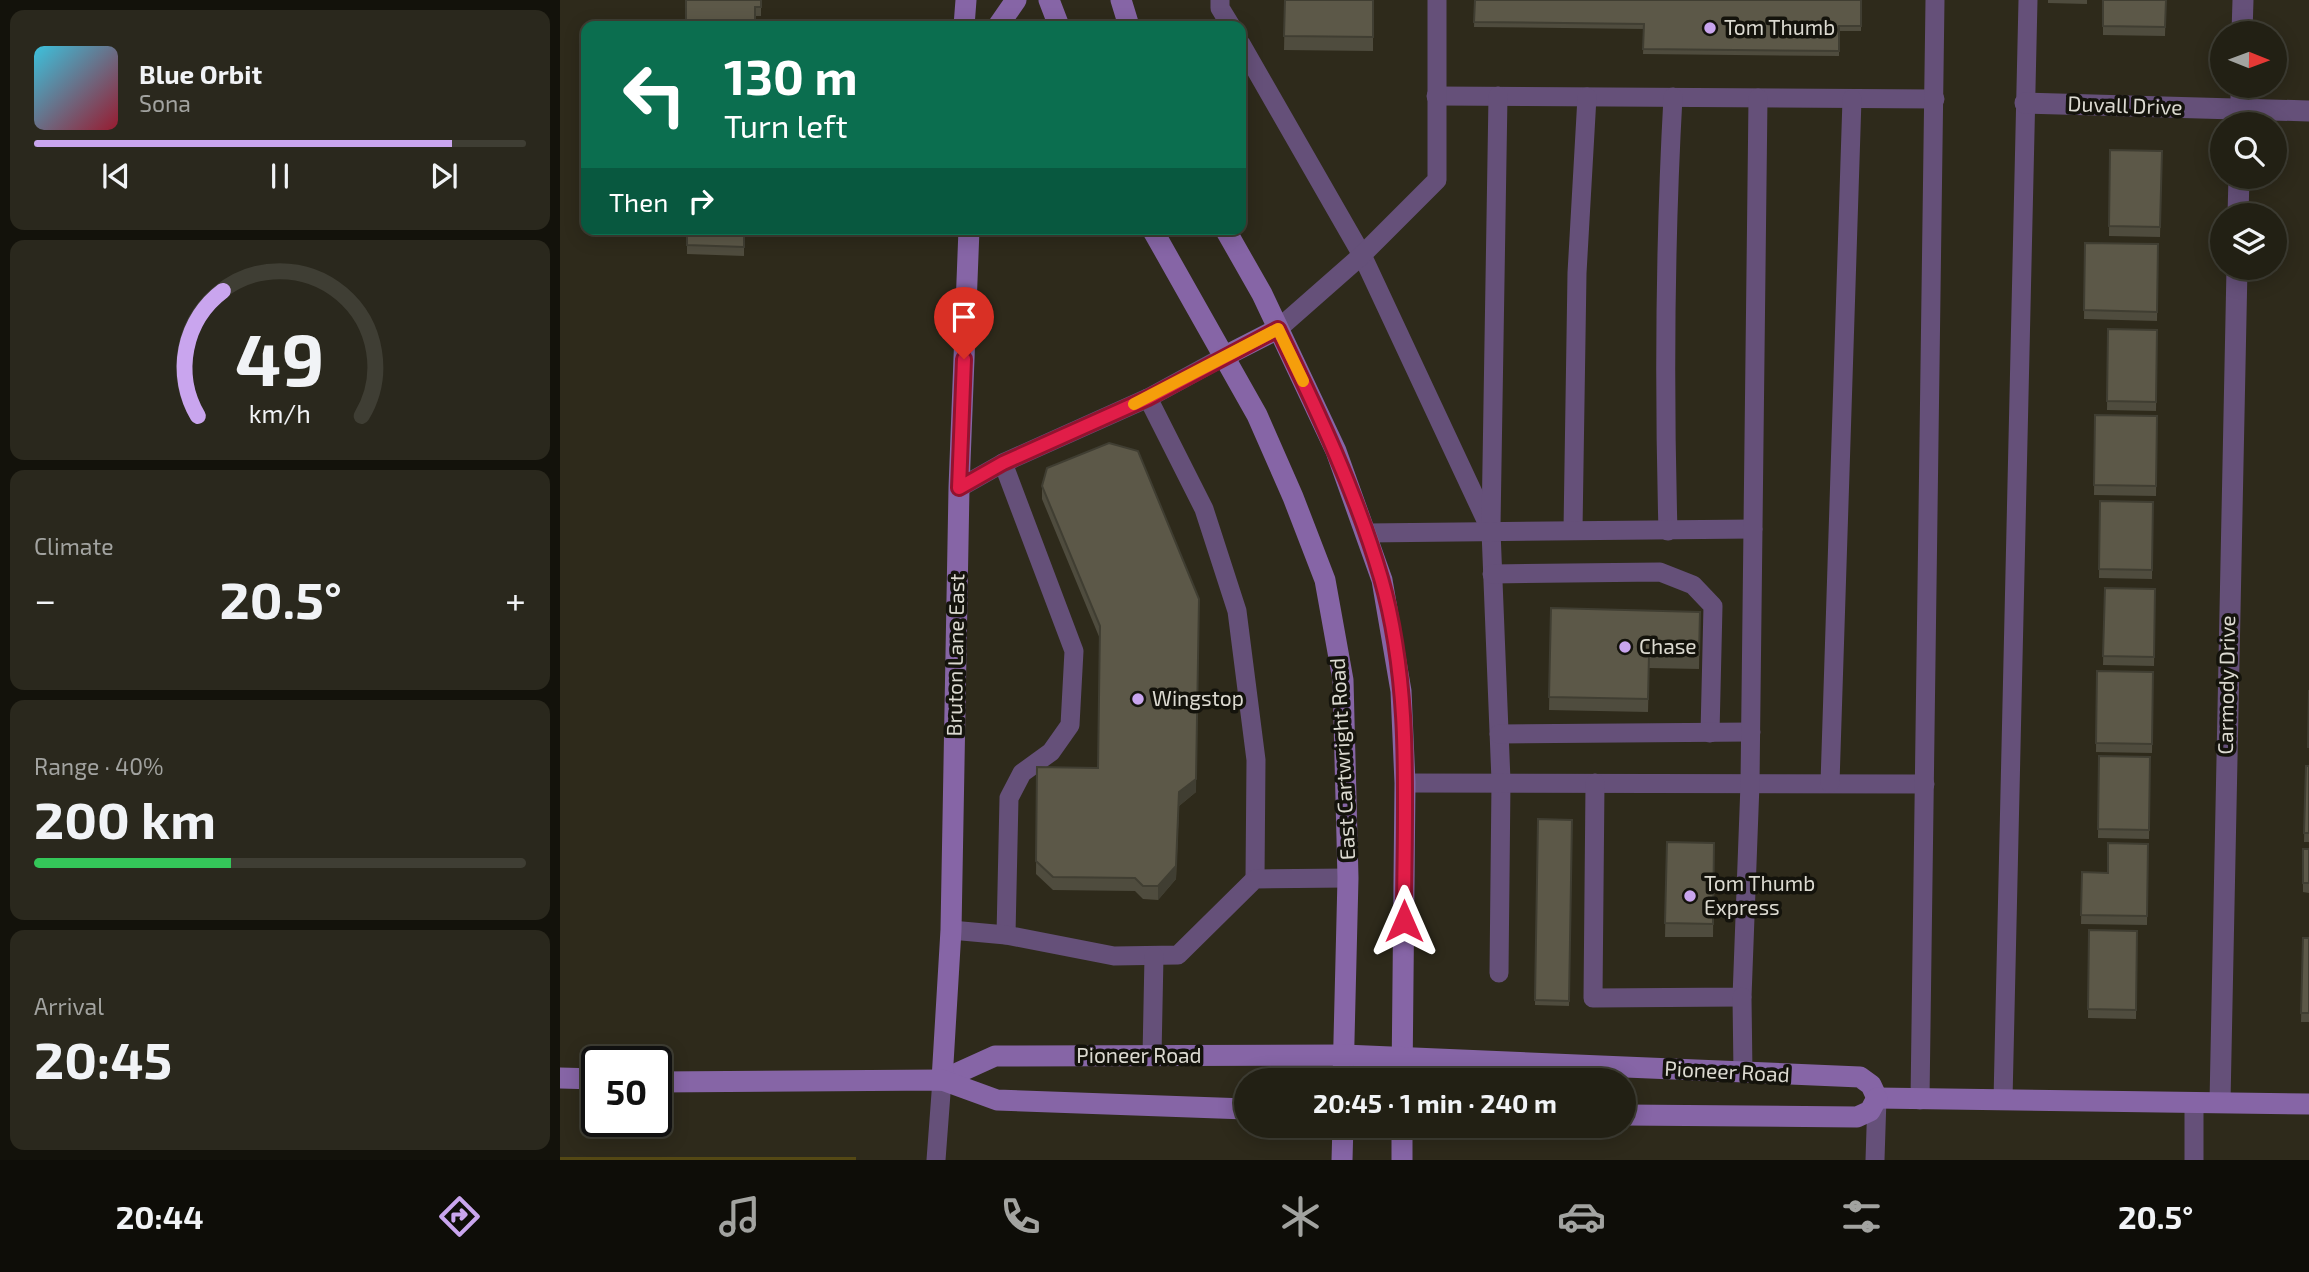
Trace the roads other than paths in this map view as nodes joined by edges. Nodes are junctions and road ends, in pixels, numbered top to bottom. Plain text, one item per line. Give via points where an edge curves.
1 (966, 0) edge
2 (1016, 0) edge
3 (1049, 0) edge
4 (1121, 0) edge
5 (1220, 0) edge
6 (1437, 0) edge
7 (1935, 0) edge
8 (2028, 0) edge
9 (2243, 0) edge
10 (964, 21) edge
11 (1001, 21) edge
12 (1057, 21) edge
13 (1127, 21) edge
14 (1228, 21) edge
15 (2242, 21) edge
16 (1246, 53) edge
17 (1436, 96) junction
18 (1498, 96) junction
19 (1587, 97) junction
20 (1673, 97) junction
21 (1758, 98) junction
22 (1852, 99) junction
23 (1935, 99) junction
24 (2025, 103) junction
25 (2309, 111) edge
26 (2287, 113) edge
27 (2210, 115) edge
28 (969, 235) edge
29 (1155, 235) edge
30 (1228, 235) edge
31 (1362, 255) junction
32 (2237, 280) edge
33 (1278, 329) junction
34 (1225, 356) junction
35 (1148, 398) junction
36 (1003, 463) junction
37 (959, 488) junction
38 (1753, 529) junction
39 (1573, 530) junction
40 (1490, 531) junction
41 (1668, 531) junction
42 (1366, 533) junction
43 (1492, 574) junction
44 (1751, 732) junction
45 (1710, 733) junction
46 (1499, 734) junction
47 (1501, 781) junction
48 (1405, 783) junction
49 (1595, 783) junction
50 (1830, 783) junction
51 (1750, 784) junction
52 (1925, 784) junction
53 (1348, 878) junction
54 (1255, 879) junction
55 (950, 930) junction
56 (1006, 935) junction
57 (1154, 956) junction
58 (1499, 973) dead end
59 (1742, 997) junction
60 (1344, 1055) junction
61 (1152, 1056) junction
62 (1403, 1057) junction
63 (1343, 1068) edge
64 (1403, 1068) edge
65 (1744, 1073) junction
66 (560, 1078) edge
67 (581, 1079) edge
68 (942, 1080) junction
69 (672, 1082) edge
70 (1877, 1098) junction
71 (1920, 1100) junction
72 (2003, 1100) junction
73 (2194, 1102) junction
74 (2220, 1102) junction
75 (2309, 1104) edge
76 (1234, 1108) edge
77 (1636, 1115) edge
78 (1343, 1138) edge
79 (1402, 1138) edge
80 (936, 1160) edge
81 (1342, 1160) edge
82 (1402, 1160) edge
83 (1875, 1160) edge
84 (2194, 1160) edge

1 - 10 main road
2 - 11 main road
3 - 12 main road
4 - 13 main road
5 - 14 lane
6 - 17 lane
7 - 23 lane
8 - 24 lane
9 - 15 street
16 - 31 lane
17 - 18 lane
17 - 31 lane via 1437,180
18 - 19 lane
18 - 40 lane
19 - 20 lane
19 - 39 lane via 1577,273
20 - 21 lane
20 - 41 lane via 1665,431
21 - 22 lane
21 - 38 lane
22 - 23 lane
22 - 50 lane
23 - 52 lane
24 - 27 street, Duvall Drive
24 - 72 lane
25 - 26 street, Duvall Drive
28 - 37 main road, Bruton Lane East
29 - 34 main road, East Cartwright Road
30 - 33 main road
31 - 33 lane
31 - 40 lane
32 - 74 street, Carmody Drive
33 - 34 main road
33 - 42 main road via 1336,452
34 - 35 lane
34 - 53 main road, East Cartwright Road via 1257,415 1325,580 1343,680
35 - 36 lane
35 - 54 lane via 1204,509 1237,611 1256,760
36 - 37 lane
36 - 56 lane via 1074,651 1070,725 1051,752 1022,774 1009,798
37 - 55 main road, Bruton Lane East
38 - 41 lane
38 - 44 lane
39 - 40 lane
39 - 41 lane
40 - 42 lane
40 - 43 lane
42 - 48 main road via 1393,635
43 - 45 lane via 1660,572 1693,585 1713,606
43 - 46 lane
44 - 45 lane
44 - 51 lane
45 - 46 lane
46 - 47 lane
47 - 48 lane
47 - 49 lane
47 - 58 lane
48 - 62 main road
49 - 51 lane
49 - 59 lane via 1593,998
50 - 51 lane
50 - 52 lane
51 - 59 lane
52 - 71 lane
53 - 54 lane
53 - 60 main road, East Cartwright Road
54 - 57 lane via 1178,955
55 - 56 lane
55 - 68 main road, Bruton Lane East
56 - 57 lane via 1114,956
57 - 61 lane
59 - 65 lane
60 - 61 main road, Pioneer Road
60 - 62 main road, Pioneer Road
60 - 63 main road, East Cartwright Road
61 - 68 main road, Pioneer Road via 995,1056
62 - 64 main road
62 - 65 main road, Pioneer Road
65 - 70 main road, Pioneer Road via 1860,1077 1871,1085
66 - 67 main road
68 - 69 main road, Pioneer Road
68 - 76 main road, Pioneer Road via 997,1100
68 - 80 lane
70 - 71 main road
70 - 77 main road, Pioneer Road via 1870,1111 1857,1117
70 - 83 lane
71 - 72 main road
72 - 73 main road
73 - 74 main road
73 - 84 lane
74 - 75 main road
78 - 81 main road
79 - 82 main road

